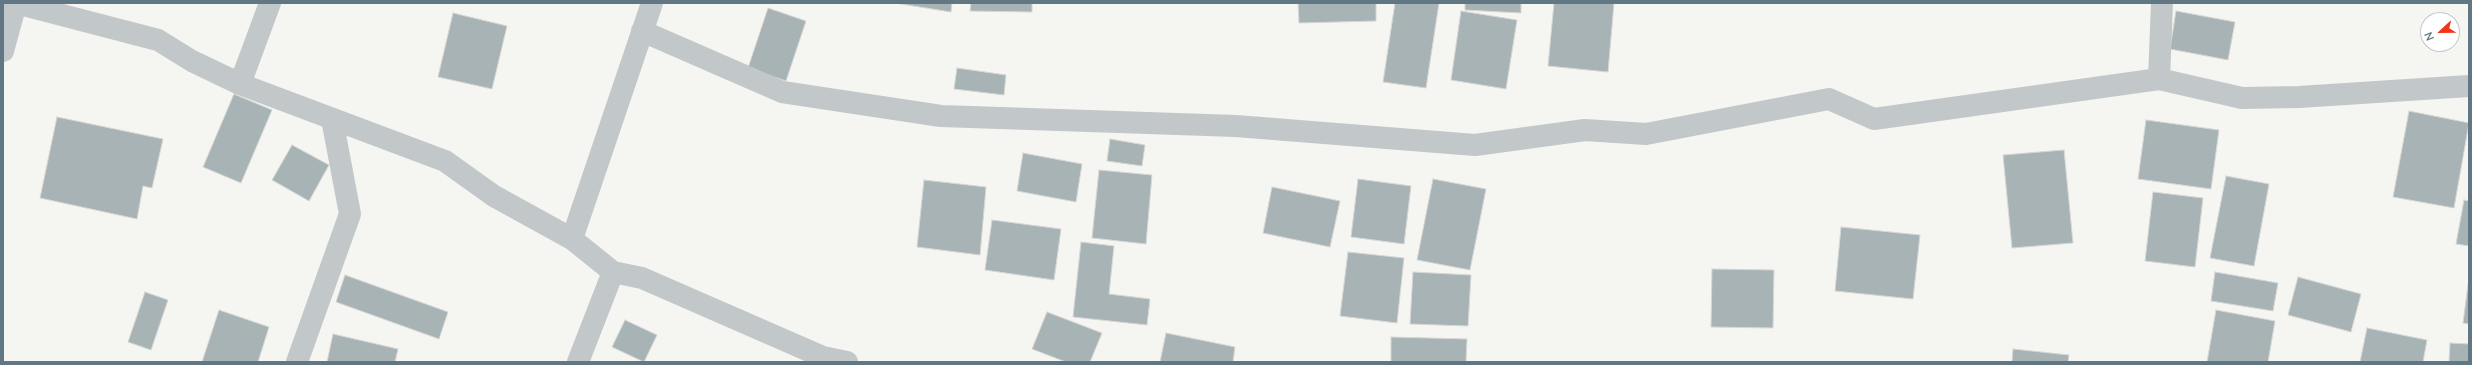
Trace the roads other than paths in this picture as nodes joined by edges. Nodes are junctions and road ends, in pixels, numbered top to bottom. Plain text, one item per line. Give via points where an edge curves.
1 (16, 3) edge
2 (270, 3) edge
3 (652, 3) edge
4 (2162, 3) edge
5 (642, 31) junction
6 (3, 51) edge
7 (2159, 79) junction
8 (240, 84) junction
9 (2469, 86) edge
10 (332, 118) junction
11 (572, 239) junction
12 (613, 272) junction
13 (297, 362) edge
14 (578, 362) edge
15 (847, 362) edge

1 - 6 street
1 - 8 street via 158,40 192,61
2 - 8 street
3 - 5 street
4 - 7 street
5 - 7 street via 782,92 941,116 1236,126 1475,146 1585,130 1646,134 1829,99 1874,119
5 - 11 street
7 - 9 street via 2242,98 2299,97
8 - 10 street
10 - 11 street via 445,161 494,196
10 - 13 street via 350,214
11 - 12 street
12 - 14 street
12 - 15 street via 642,278 823,357

